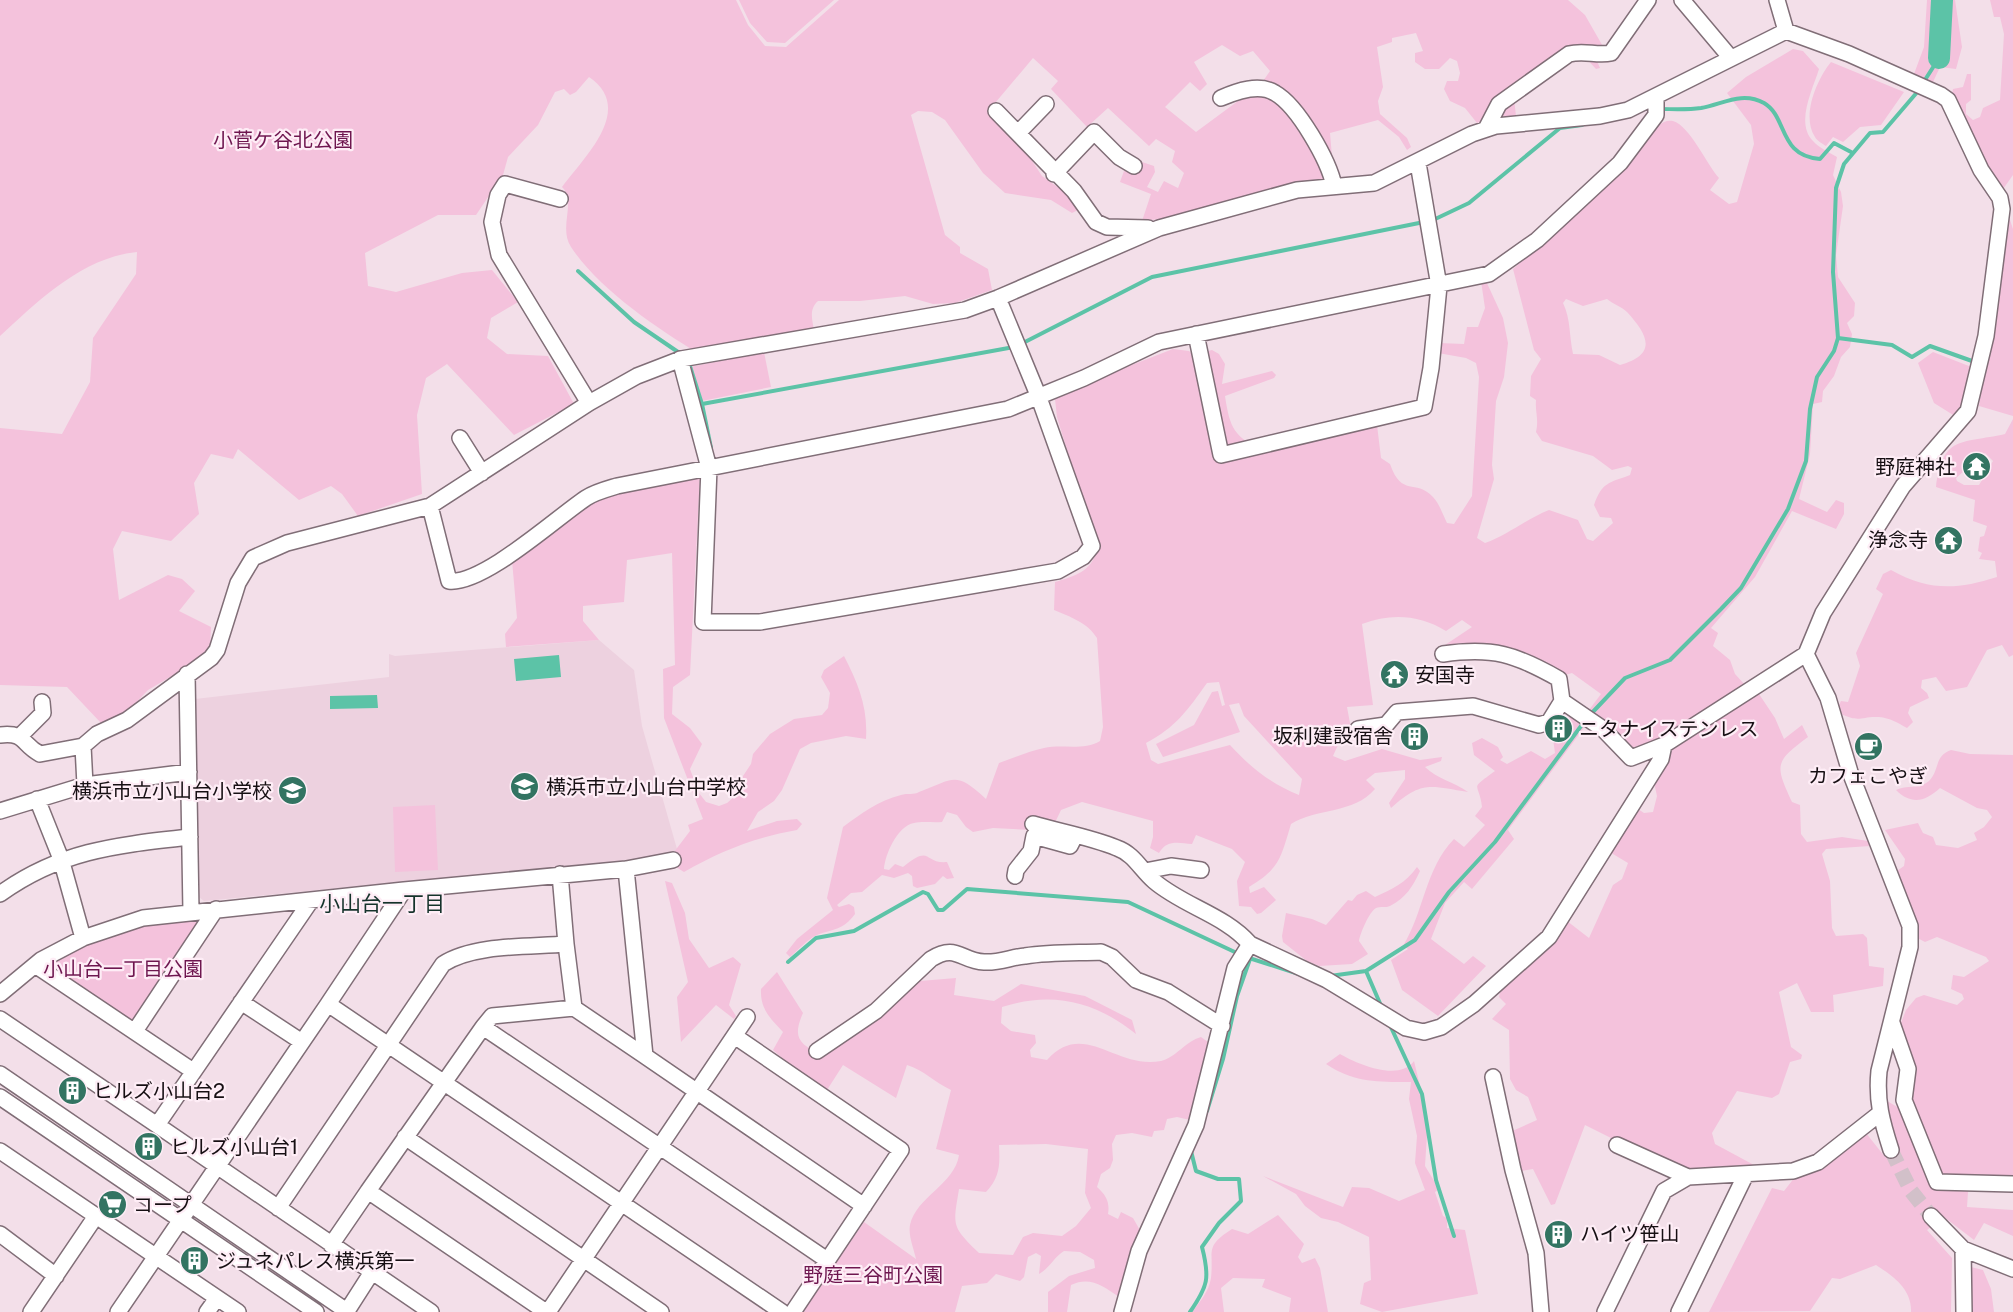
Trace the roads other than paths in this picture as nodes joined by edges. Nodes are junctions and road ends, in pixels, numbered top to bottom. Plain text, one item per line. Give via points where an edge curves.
1 (1648, 0) edge
2 (1682, 0) edge
3 (1777, 0) edge
4 (1786, 31) junction
5 (1730, 57) junction
6 (1221, 98) dead end
7 (1046, 104) dead end
8 (1656, 104) junction
9 (996, 111) dead end
10 (1486, 129) junction
11 (1019, 132) junction
12 (1418, 163) junction
13 (1134, 166) dead end
14 (1054, 174) junction
15 (1334, 186) junction
16 (560, 199) dead end
17 (1159, 228) junction
18 (1439, 286) junction
19 (998, 298) junction
20 (1196, 334) junction
21 (684, 359) junction
22 (1038, 395) junction
23 (589, 403) junction
24 (460, 438) dead end
25 (709, 468) junction
26 (482, 473) junction
27 (430, 506) junction
28 (1443, 654) dead end
29 (1806, 654) junction
30 (187, 674) junction
31 (1562, 701) junction
32 (42, 702) dead end
33 (1358, 729) dead end
34 (0, 735) edge
35 (20, 736) junction
36 (1664, 744) junction
37 (83, 746) junction
38 (189, 772) junction
39 (85, 785) junction
40 (37, 799) junction
41 (0, 811) edge
42 (1033, 824) dead end
43 (1075, 836) junction
44 (190, 837) junction
45 (61, 859) junction
46 (673, 860) dead end
47 (1006, 861) dead end
48 (1197, 865) dead end
49 (627, 869) junction
50 (1145, 871) junction
51 (560, 874) junction
52 (404, 890) junction
53 (0, 894) edge
54 (310, 902) junction
55 (216, 909) junction
56 (191, 912) junction
57 (83, 938) junction
58 (566, 944) junction
59 (1248, 946) junction
60 (34, 966) junction
61 (0, 994) edge
62 (241, 1002) junction
63 (328, 1004) junction
64 (574, 1008) junction
65 (747, 1017) dead end
66 (0, 1019) edge
67 (1892, 1023) junction
68 (1222, 1026) junction
69 (483, 1027) junction
70 (135, 1031) junction
71 (735, 1037) junction
72 (302, 1042) junction
73 (388, 1045) junction
74 (817, 1051) dead end
75 (645, 1056) junction
76 (193, 1071) junction
77 (0, 1074) edge
78 (1493, 1077) dead end
79 (444, 1082) junction
80 (698, 1094) junction
81 (0, 1097) edge
82 (1879, 1114) junction
83 (157, 1125) junction
84 (405, 1137) junction
85 (1617, 1145) dead end
86 (661, 1147) junction
87 (1891, 1150) tunnel mouth
88 (0, 1151) edge
89 (219, 1168) junction
90 (1746, 1174) junction
91 (1688, 1177) junction
92 (2013, 1184) edge
93 (368, 1191) junction
94 (623, 1203) junction
95 (190, 1205) junction
96 (864, 1206) junction
97 (278, 1208) junction
98 (96, 1216) junction
99 (1931, 1216) tunnel mouth
100 (181, 1219) junction
101 (0, 1234) edge
102 (331, 1245) junction
103 (1963, 1249) junction
104 (157, 1256) junction
105 (584, 1260) junction
106 (827, 1260) junction
107 (2013, 1269) edge
108 (372, 1272) junction
109 (56, 1276) junction
110 (217, 1298) junction
111 (31, 1312) edge
112 (118, 1312) edge
113 (207, 1312) edge
114 (238, 1312) edge
115 (316, 1312) edge
116 (348, 1312) edge
117 (431, 1312) edge
118 (547, 1312) edge
119 (661, 1312) edge
120 (782, 1312) edge
121 (793, 1312) edge
122 (1122, 1312) edge
123 (1540, 1312) edge
124 (1605, 1312) edge
125 (1679, 1312) edge
126 (1964, 1312) edge

1 - 10 street via 1611,53 1569,54 1499,104
2 - 5 street
3 - 4 street
4 - 5 street
4 - 29 street via 1923,86 1948,100 1981,170 2000,198 2002,209 1975,392 1963,418 1903,486 1823,614
5 - 8 street
6 - 15 street via 1257,88 1274,92 1287,102 1311,136
7 - 11 street
8 - 10 street via 1600,116
8 - 18 street via 1620,163 1537,240 1489,274
9 - 11 street
10 - 12 street
11 - 14 street
12 - 15 street via 1374,183
12 - 18 street
13 - 14 street via 1094,132
14 - 17 street via 1074,191 1096,222 1115,228
15 - 17 street via 1297,190
16 - 23 street via 505,184 498,195 492,222 494,239 505,268
17 - 19 street
18 - 20 street
18 - 20 street via 1424,406 1221,454
19 - 21 street via 965,310
19 - 22 street
20 - 22 street via 1159,342
21 - 23 street via 636,376
21 - 25 street
22 - 25 street via 1008,409
22 - 25 street via 1092,546 1083,557 1058,571 760,622 703,622
23 - 26 street
24 - 26 street
25 - 27 street via 647,478 589,496 507,556 461,582 449,581
26 - 27 street
27 - 30 street via 287,543 253,558 238,583 217,650
28 - 31 street via 1478,649 1529,662 1559,679
29 - 36 street
29 - 67 street via 1828,698 1850,771 1911,926 1910,947
30 - 37 street via 127,720 97,734
30 - 38 street
31 - 33 street via 1549,722 1539,725 1473,706 1397,712 1386,725
31 - 36 street via 1594,723 1631,758
32 - 35 street via 43,713
34 - 35 street
35 - 37 street via 40,754
36 - 59 street via 1661,759 1549,937 1474,1004 1441,1027 1424,1032 1406,1028 1321,978
37 - 39 street
38 - 39 street
38 - 44 street
39 - 40 street
40 - 41 street
40 - 45 street
42 - 43 street
43 - 47 street via 1070,846 1034,836 1031,851 1019,870
43 - 50 street via 1118,848
44 - 45 street via 122,845
44 - 56 street
45 - 53 street
45 - 57 street
46 - 49 street
48 - 50 street
49 - 51 street
49 - 75 street
50 - 59 street via 1180,899 1239,932
51 - 52 street
51 - 58 street
52 - 54 street
52 - 63 street
54 - 55 street
54 - 62 street
55 - 56 street
55 - 70 street
56 - 57 street via 143,918
57 - 60 street
58 - 64 street
58 - 73 street via 456,956 443,964
59 - 68 street via 1238,963
60 - 61 street
60 - 70 street
62 - 72 street
62 - 76 street
63 - 72 street
63 - 73 street
64 - 69 street via 492,1016
64 - 75 street
65 - 71 street
66 - 83 street
67 - 82 street via 1876,1091
67 - 92 street via 1908,1069 1904,1100 1937,1182
68 - 74 street via 1168,992 1136,980 1113,957 1101,952 1024,956 1000,963 980,962 954,952 931,959 857,1026
68 - 122 street via 1196,1125 1139,1251
69 - 79 street
69 - 86 street
70 - 76 street
71 - 80 street
71 - 96 street via 901,1150
72 - 89 street
73 - 79 street
73 - 97 street
75 - 80 street
76 - 83 street
77 - 95 street
78 - 123 street via 1536,1253
79 - 84 street
79 - 94 street
80 - 86 street
80 - 96 street
81 - 100 street
82 - 87 street
82 - 90 street via 1818,1162 1793,1171
83 - 89 street
84 - 93 street
84 - 105 street
85 - 91 street
86 - 94 street
86 - 106 street
88 - 98 street
89 - 95 street
89 - 97 street
90 - 91 street
90 - 125 street
91 - 124 street via 1664,1191
93 - 102 street
93 - 118 street
94 - 105 street
94 - 120 street
95 - 100 street
95 - 116 street
96 - 106 street
97 - 102 street
98 - 104 street
98 - 109 street
99 - 103 street
100 - 104 street
100 - 115 street
101 - 109 street
102 - 108 street
103 - 107 street
103 - 126 street
104 - 110 street
104 - 112 street
105 - 118 street
105 - 119 street
106 - 121 street
108 - 116 street
108 - 117 street
109 - 111 street
110 - 113 street
110 - 114 street

